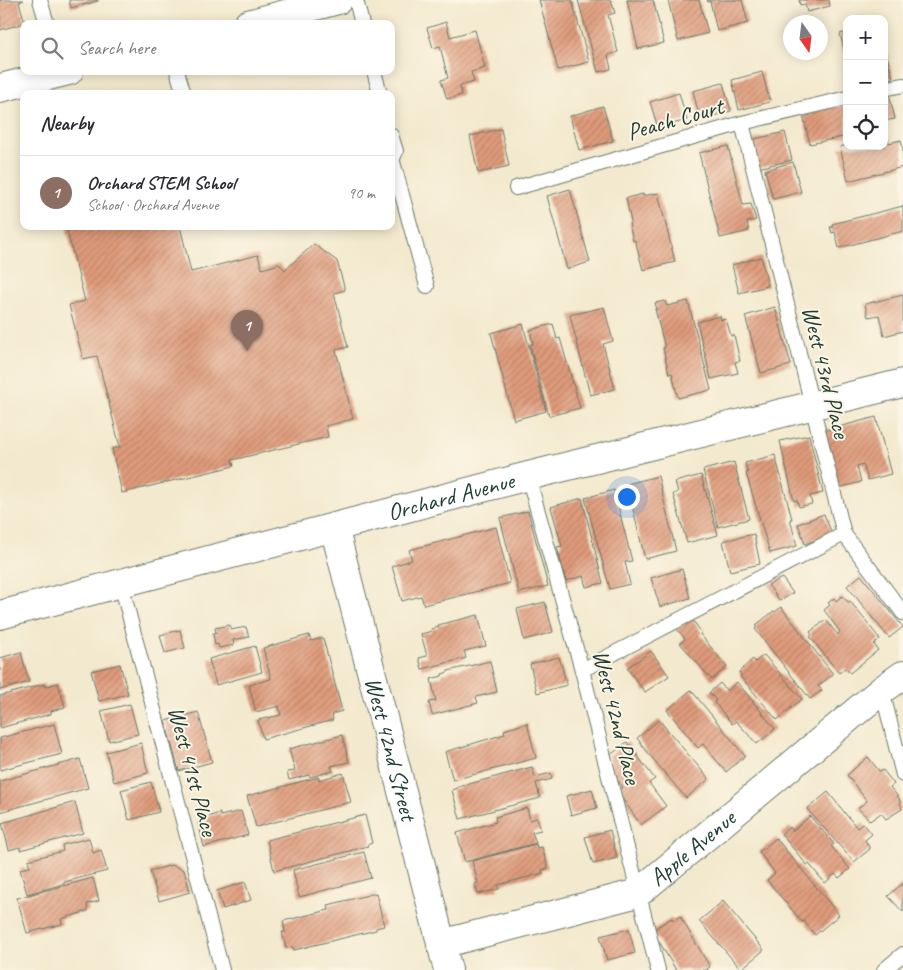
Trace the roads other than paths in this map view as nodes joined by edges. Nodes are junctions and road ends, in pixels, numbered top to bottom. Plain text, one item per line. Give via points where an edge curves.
1 (40, 0) edge
2 (338, 1) edge
3 (46, 20) edge
4 (264, 20) edge
5 (358, 20) edge
6 (51, 75) edge
7 (178, 75) edge
8 (375, 75) edge
9 (903, 85) edge
10 (0, 88) edge
11 (888, 88) edge
12 (183, 90) edge
13 (377, 90) edge
14 (843, 99) edge
15 (742, 123) junction
16 (395, 174) edge
17 (516, 188) dead end
18 (427, 286) dead end
19 (903, 383) edge
20 (811, 406) junction
21 (528, 476) junction
22 (334, 527) junction
23 (844, 534) junction
24 (121, 584) junction
25 (903, 613) edge
26 (0, 614) edge
27 (582, 670) junction
28 (892, 682) edge
29 (903, 775) edge
30 (638, 893) junction
31 (441, 944) junction
32 (903, 954) edge
33 (222, 970) edge
34 (448, 970) edge
35 (658, 970) edge
36 (884, 970) edge

1 - 3 lane
2 - 4 street
2 - 5 lane
6 - 10 street
7 - 12 lane
8 - 13 lane
9 - 11 lane
14 - 15 lane, Peach Court
15 - 17 lane, Peach Court
15 - 20 lane, West 43rd Place
16 - 18 lane
19 - 20 street, Orchard Avenue
20 - 21 street, Orchard Avenue
20 - 23 lane, West 43rd Place
21 - 22 street, Orchard Avenue
21 - 27 lane, West 42nd Place
22 - 24 street, Orchard Avenue
22 - 31 street, West 42nd Street
23 - 25 lane, West 43rd Place
23 - 27 lane
24 - 26 street, Orchard Avenue
24 - 33 lane, West 41st Place
27 - 30 lane, West 42nd Place
28 - 29 lane
28 - 30 street, Apple Avenue
30 - 31 street, Apple Avenue
30 - 35 lane, West 42nd Place
31 - 34 street, West 42nd Street
32 - 36 lane

